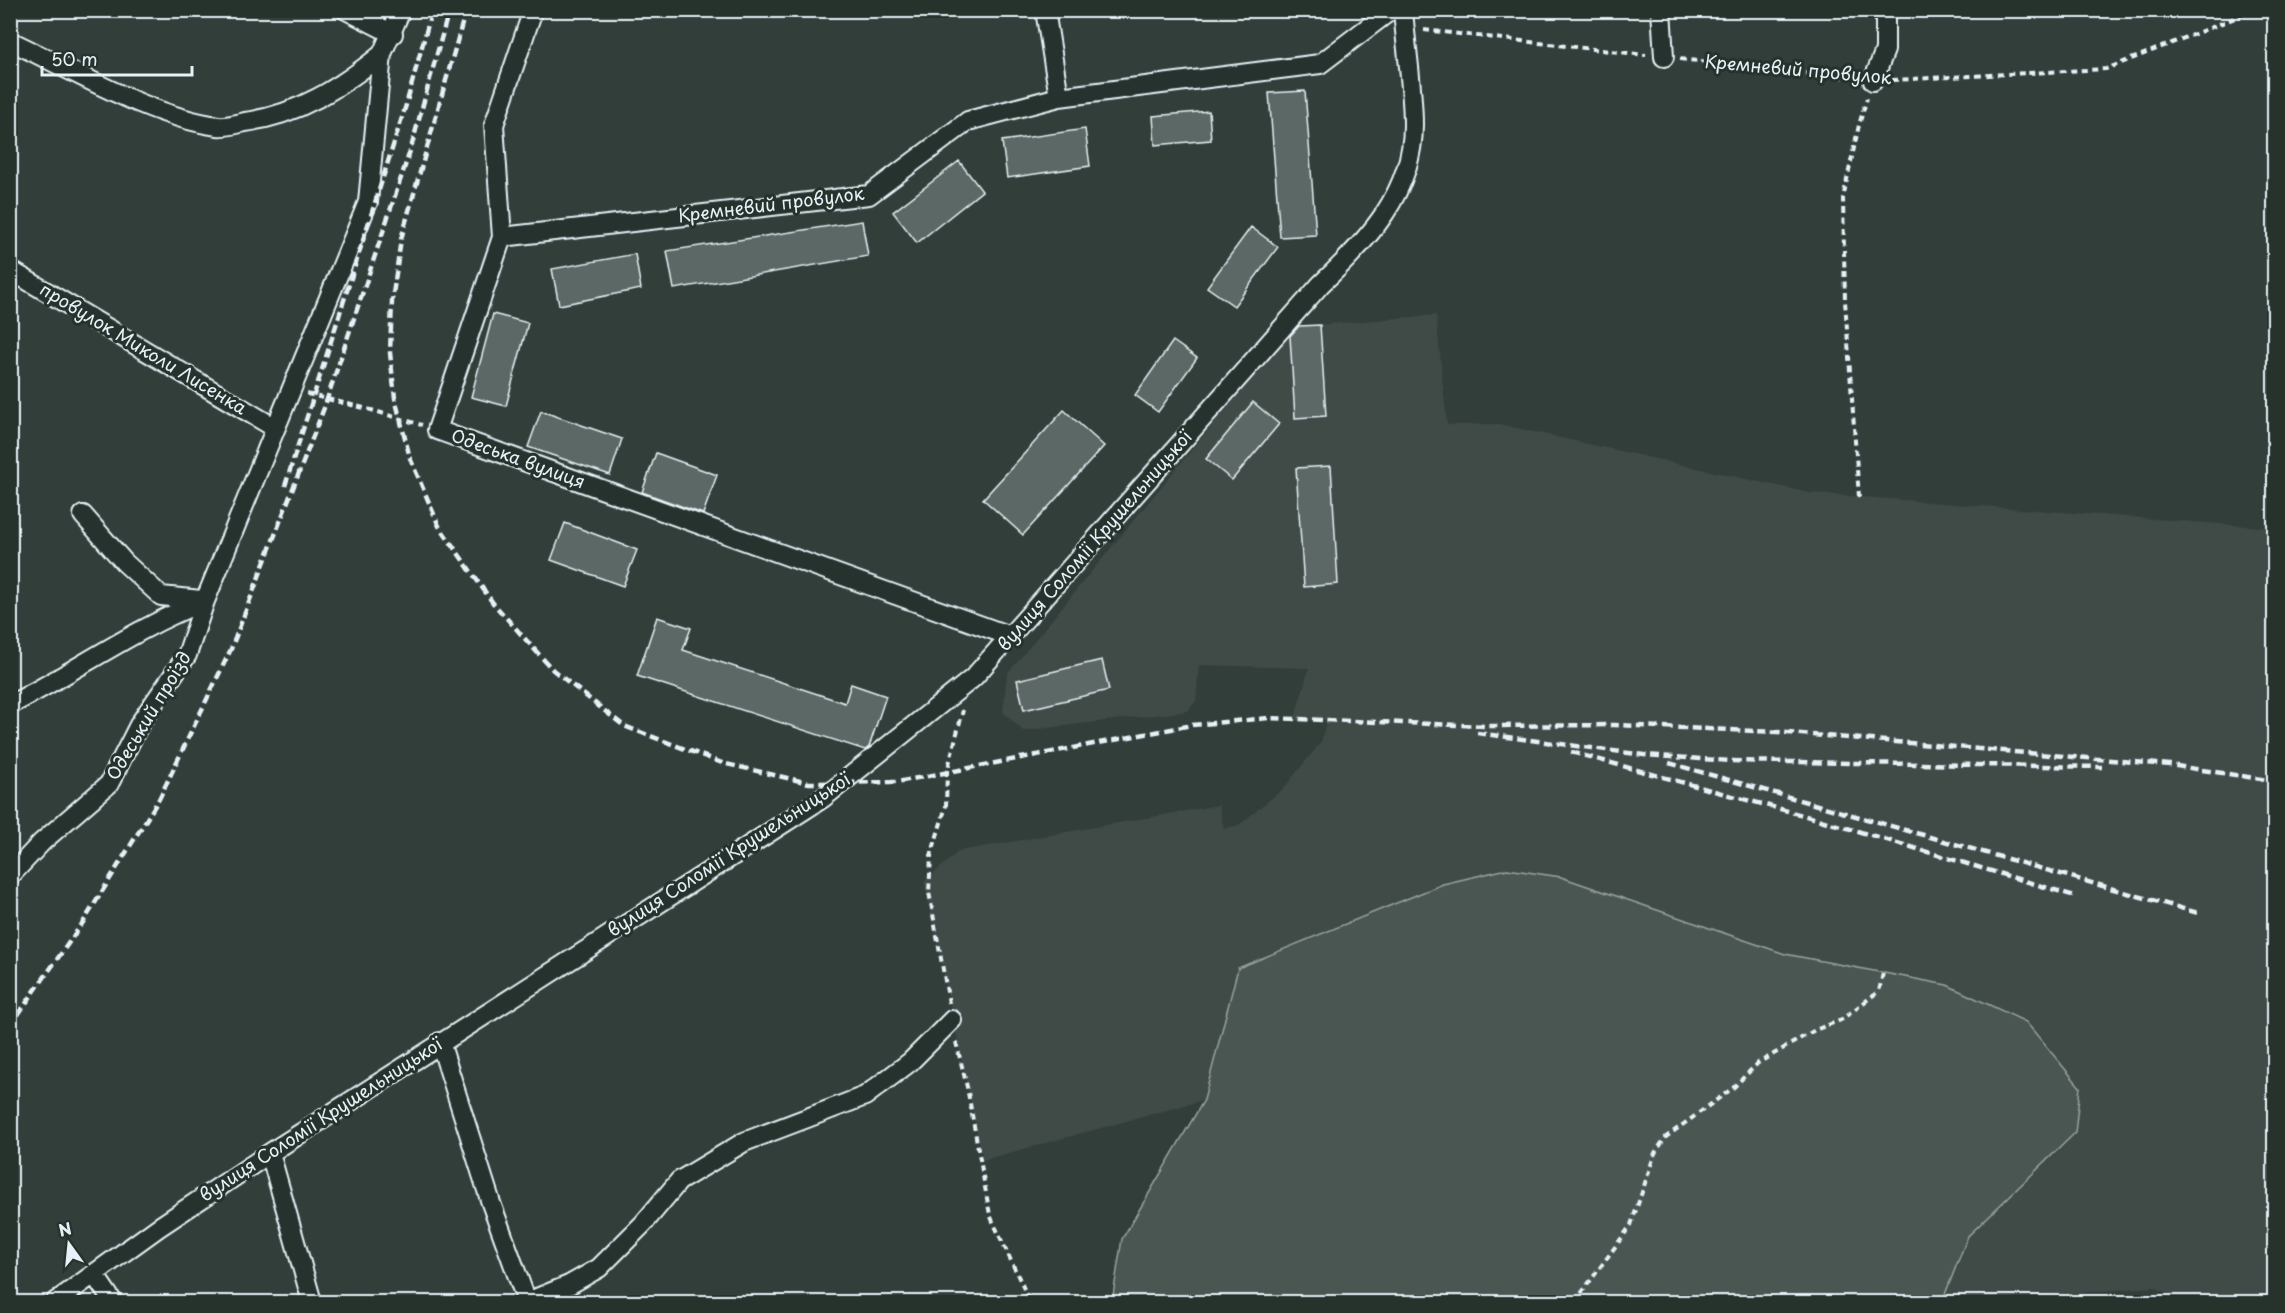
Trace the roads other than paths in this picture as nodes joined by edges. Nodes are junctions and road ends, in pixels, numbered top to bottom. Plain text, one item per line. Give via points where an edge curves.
1 (346, 10) edge
2 (401, 10) edge
3 (533, 10) edge
4 (1045, 10) edge
5 (1391, 10) edge
6 (1661, 10) edge
7 (1885, 10) edge
8 (1404, 19) edge
9 (393, 34) junction
10 (10, 41) edge
11 (382, 54) junction
12 (1664, 57) road end
13 (1873, 81) road end
14 (1059, 97) junction
15 (502, 237) junction
16 (10, 270) edge
17 (275, 428) junction
18 (83, 515) dead end
19 (206, 601) junction
20 (1010, 636) junction
21 (10, 705) edge
22 (10, 876) edge
23 (952, 1020) road end
24 (440, 1042) junction
25 (270, 1153) junction
26 (94, 1274) junction
27 (55, 1302) edge
28 (113, 1302) edge
29 (312, 1302) edge
30 (527, 1302) edge

1 - 9 street
2 - 9 street
3 - 15 street, Одеська вулиця via 494,125
4 - 14 street
5 - 14 street, Кремневий провулок via 1320,64
6 - 12 street
7 - 13 street via 1885,50
8 - 20 street, вулиця Соломії Крушельницької via 1413,127 1407,164 1392,204 1362,246 1321,284
9 - 11 street
10 - 11 street via 151,108 219,126 272,118 313,101 348,81
11 - 17 street, Одеський проїзд via 368,202
14 - 15 street, Кремневий провулок via 968,121 869,195
15 - 20 street, Одеська вулиця via 437,430
16 - 17 street, провулок Миколи Лисенка
17 - 19 street, Одеський проїзд
18 - 19 street via 160,596
19 - 21 street via 169,614
19 - 22 street, Одеський проїзд via 187,655 140,723 109,784 42,842
20 - 24 street, вулиця Соломії Крушельницької via 974,678 823,798
23 - 30 street via 910,1062 865,1096 744,1142 679,1181 599,1268
24 - 25 street, вулиця Соломії Крушельницької
24 - 30 street
25 - 26 street, вулиця Соломії Крушельницької
25 - 29 street
26 - 27 street, вулиця Соломії Крушельницької
26 - 28 street

